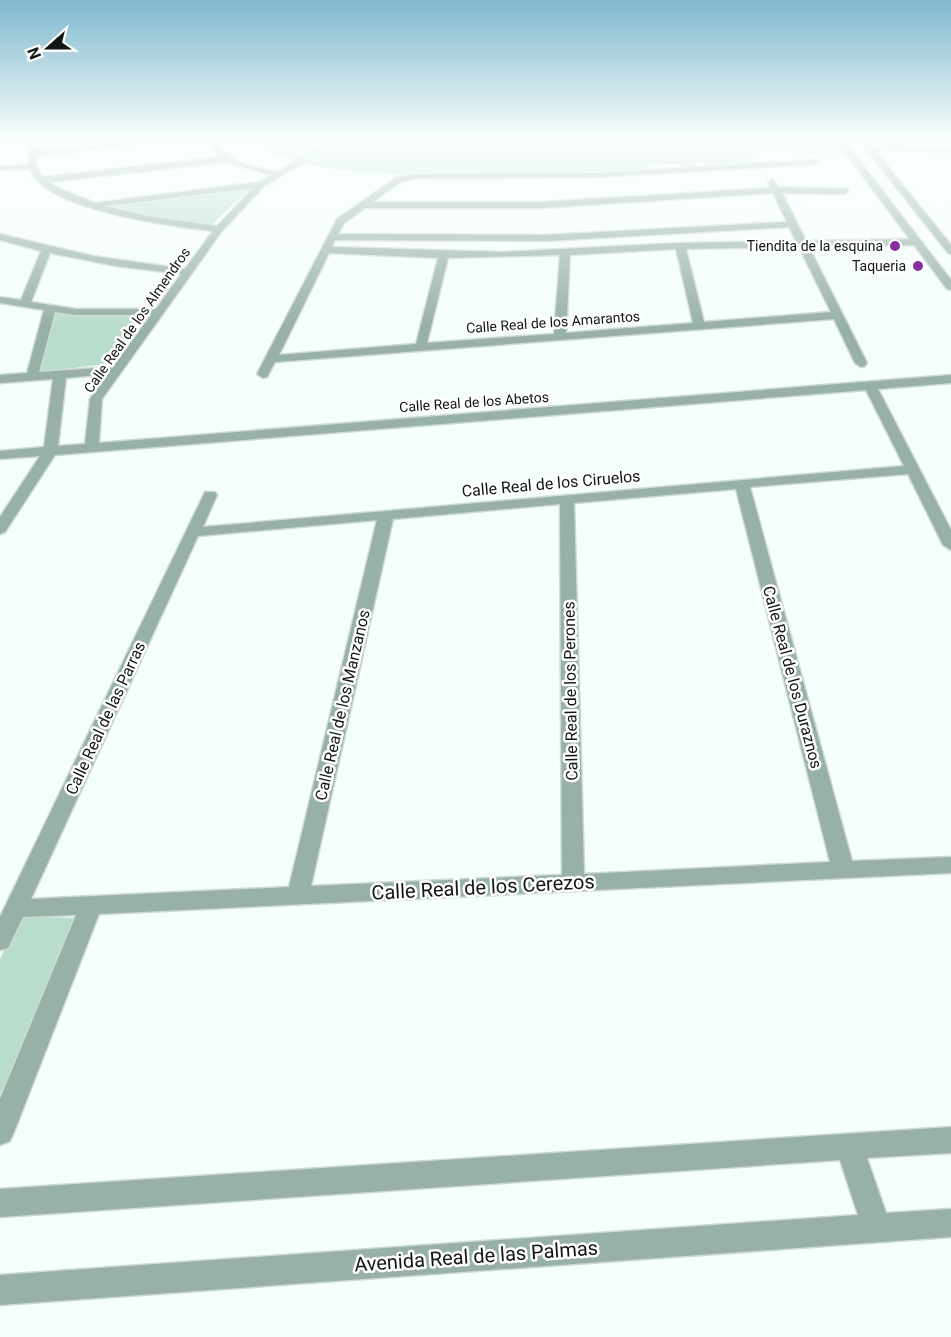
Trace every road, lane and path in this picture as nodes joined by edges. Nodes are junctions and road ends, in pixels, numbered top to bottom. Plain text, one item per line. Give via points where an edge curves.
1 (81, 201) edge
2 (120, 201) edge
3 (245, 201) edge
4 (367, 201) edge
5 (598, 201) edge
6 (781, 201) edge
7 (887, 201) edge
8 (912, 201) edge
9 (91, 205) junction
10 (362, 205) junction
11 (792, 224) junction
12 (219, 229) junction
13 (935, 230) junction
14 (910, 232) junction
15 (0, 237) edge
16 (332, 237) junction
17 (801, 241) junction
18 (918, 242) junction
19 (680, 246) junction
20 (46, 250) junction
21 (327, 250) junction
22 (951, 251) edge
23 (565, 252) junction
24 (444, 255) junction
25 (188, 272) junction
26 (951, 287) edge
27 (0, 300) edge
28 (24, 305) junction
29 (50, 309) junction
30 (159, 312) junction
31 (837, 315) junction
32 (699, 326) junction
33 (560, 336) junction
34 (421, 346) junction
35 (271, 359) junction
36 (861, 363) dead end
37 (118, 370) junction
38 (60, 374) junction
39 (263, 374) dead end
40 (32, 376) junction
41 (0, 379) edge
42 (951, 379) edge
43 (870, 386) junction
44 (92, 447) junction
45 (51, 450) junction
46 (1, 456) edge
47 (912, 469) junction
48 (742, 484) junction
49 (210, 495) dead end
50 (567, 499) junction
51 (386, 515) junction
52 (0, 529) edge
53 (193, 532) junction
54 (951, 545) edge
55 (951, 865) edge
56 (843, 870) junction
57 (573, 883) junction
58 (298, 896) junction
59 (91, 906) junction
60 (15, 909) junction
61 (0, 941) edge
62 (0, 1132) edge
63 (951, 1140) edge
64 (850, 1147) junction
65 (0, 1203) edge
66 (951, 1222) edge
67 (876, 1228) junction
68 (0, 1290) edge

1 - 9 street
2 - 9 street
3 - 12 street, Calle Real de los Almendros
4 - 10 street
5 - 10 street
6 - 11 street
7 - 14 street
8 - 13 street
9 - 12 street via 157,221
10 - 16 street via 340,221
11 - 16 street via 546,238
11 - 17 street
12 - 25 street, Calle Real de los Almendros
13 - 14 street
13 - 22 street
14 - 17 street
14 - 18 street
15 - 20 street
16 - 21 street
17 - 18 street
17 - 19 street
17 - 31 street
18 - 26 street
19 - 23 street
19 - 32 street
20 - 25 street via 124,266
20 - 28 street
21 - 24 street
21 - 35 street
23 - 24 street
23 - 33 street
24 - 34 street
25 - 30 street, Calle Real de los Almendros
27 - 28 street
28 - 29 street
29 - 30 street
29 - 40 street
30 - 37 street, Calle Real de los Almendros
31 - 32 street, Calle Real de los Amarantos
31 - 36 street
32 - 33 street, Calle Real de los Amarantos
33 - 34 street, Calle Real de los Amarantos
34 - 35 street, Calle Real de los Amarantos
35 - 39 street
37 - 38 street
37 - 44 street, Calle Real de los Almendros via 96,399
38 - 40 street
38 - 45 street
40 - 41 street
42 - 43 street, Calle Real de los Abetos
43 - 44 street, Calle Real de los Abetos
43 - 47 street
44 - 45 street, Calle Real de los Abetos
45 - 46 street, Calle Real de los Abetos
45 - 52 street
47 - 48 street, Calle Real de los Ciruelos
47 - 54 street
48 - 50 street, Calle Real de los Ciruelos
48 - 56 street, Calle Real de los Duraznos
49 - 53 street, Calle Real de las Parras
50 - 51 street, Calle Real de los Ciruelos
50 - 57 street, Calle Real de los Perones
51 - 53 street, Calle Real de los Ciruelos
51 - 58 street, Calle Real de los Manzanos
53 - 60 street, Calle Real de las Parras
55 - 56 street, Calle Real de los Cerezos
56 - 57 street, Calle Real de los Cerezos
57 - 58 street, Calle Real de los Cerezos
58 - 59 street, Calle Real de los Cerezos
59 - 60 street, Calle Real de los Cerezos
59 - 62 street
60 - 61 street, Calle Real de las Parras
63 - 64 street
64 - 65 street
64 - 67 street
66 - 67 street, Avenida Real de las Palmas
67 - 68 street, Avenida Real de las Palmas

